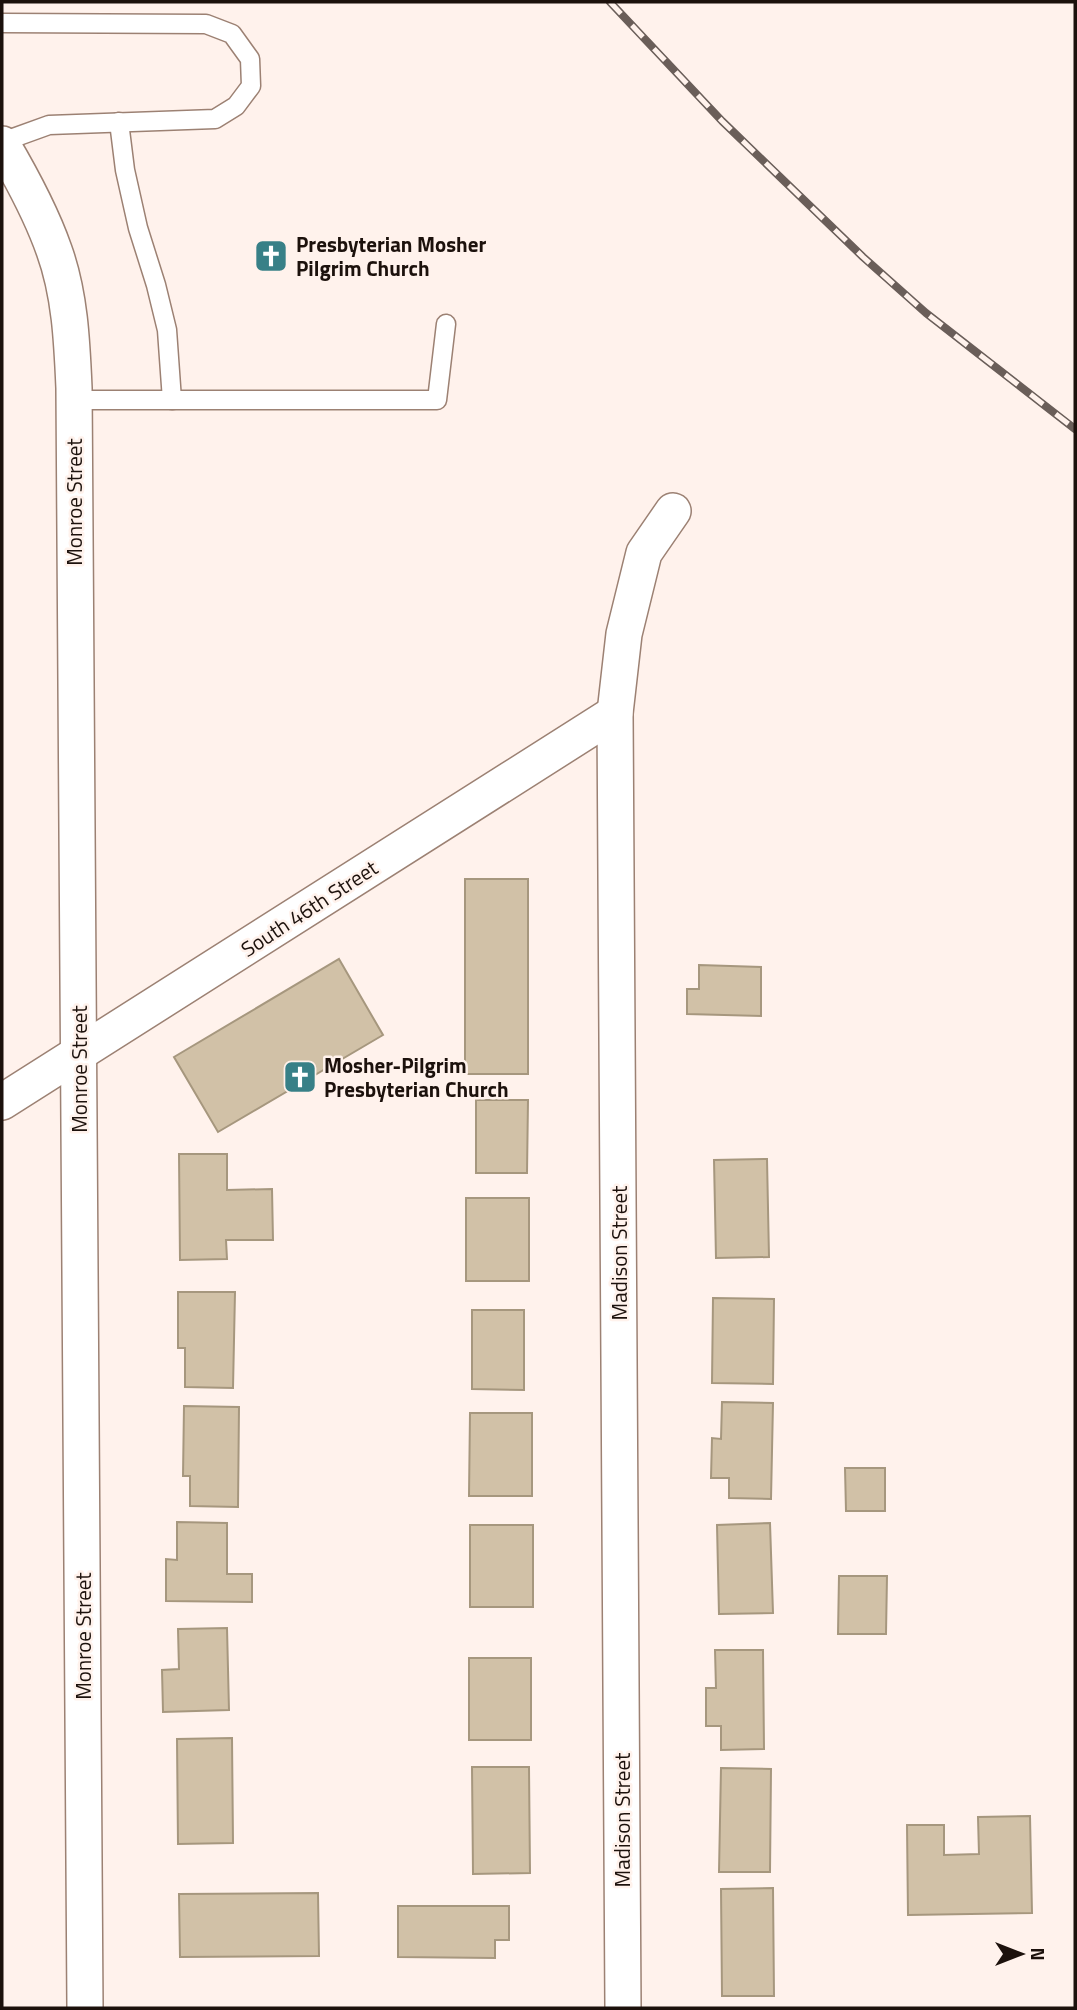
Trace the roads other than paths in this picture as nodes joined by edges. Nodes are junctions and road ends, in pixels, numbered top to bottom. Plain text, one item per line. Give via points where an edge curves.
1 (2, 23) edge
2 (119, 122) junction
3 (2, 143) edge
4 (446, 324) dead end
5 (74, 400) junction
6 (172, 400) junction
7 (673, 511) dead end
8 (615, 713) junction
9 (79, 1055) junction
10 (2, 1102) edge
11 (85, 2008) edge
12 (623, 2008) edge

1 - 2 lane via 205,24 232,34 250,60 251,86 236,106 215,119
2 - 3 lane via 49,125
2 - 6 lane via 124,170 167,330
3 - 5 street, Monroe Street via 29,190 55,251 71,337
4 - 6 lane via 437,400
5 - 6 lane
5 - 9 street, Monroe Street
7 - 8 street, Madison Street via 644,553 624,634
8 - 9 street, South 46th Street
8 - 12 street, Madison Street
9 - 10 street, South 46th Street
9 - 11 street, Monroe Street

